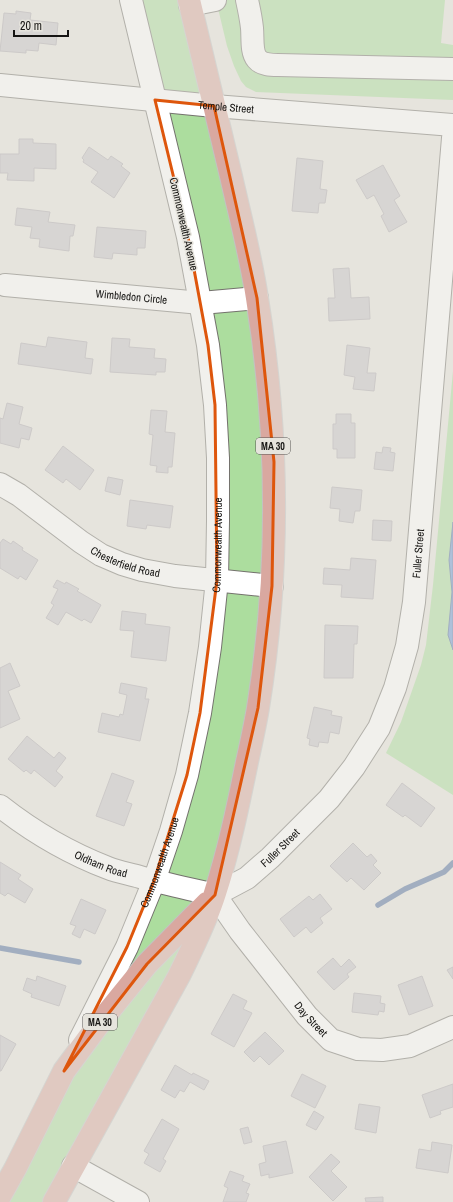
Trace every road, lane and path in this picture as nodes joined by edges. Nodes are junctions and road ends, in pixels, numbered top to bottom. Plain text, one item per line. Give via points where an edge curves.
1 (131, 0) edge
2 (215, 0) edge
3 (247, 0) edge
4 (189, 2) edge
5 (453, 69) edge
6 (0, 86) edge
7 (155, 100) junction
8 (214, 106) junction
9 (453, 125) edge
10 (453, 138) edge
11 (5, 285) dead end
12 (257, 298) junction
13 (201, 303) junction
14 (0, 484) edge
15 (217, 580) junction
16 (272, 586) junction
17 (0, 806) edge
18 (154, 881) junction
19 (215, 895) junction
20 (453, 1027) edge
21 (64, 1071) junction
22 (74, 1166) junction
23 (0, 1196) edge
24 (54, 1202) edge
25 (138, 1202) edge

1 - 7 street, Commonwealth Avenue
2 - 4 street
3 - 5 street via 253,51 262,63
4 - 8 main road, Commonwealth Avenue / MA 30
6 - 7 street, Temple Street
7 - 8 street, Temple Street
7 - 13 street, Commonwealth Avenue
8 - 9 street, Temple Street
8 - 12 main road, Commonwealth Avenue / MA 30
10 - 19 street, Fuller Street via 414,602 408,646 395,688 379,728 354,767 329,799 247,878
11 - 13 street, Wimbledon Circle
12 - 13 street, Wimbledon Circle
12 - 16 main road, Commonwealth Avenue / MA 30 via 268,382 274,462
13 - 15 street, Commonwealth Avenue via 215,405 218,458
14 - 15 street, Chesterfield Road via 101,555 142,570
15 - 16 street, Chesterfield Road
15 - 18 street, Commonwealth Avenue via 210,648 189,767
16 - 19 main road, Commonwealth Avenue / MA 30 via 258,708
17 - 18 street, Oldham Road via 74,854
18 - 19 street, Oldham Road
18 - 21 street, Commonwealth Avenue via 127,947
19 - 20 street, Day Street via 236,927 307,1016 330,1040 358,1049 382,1050 410,1046
19 - 21 main road, Commonwealth Avenue / MA 30 via 147,964
19 - 22 main road, Commonwealth Avenue / MA 30 via 179,976
21 - 23 main road, Commonwealth Avenue / MA 30
22 - 24 main road, Commonwealth Avenue / MA 30
22 - 25 street

